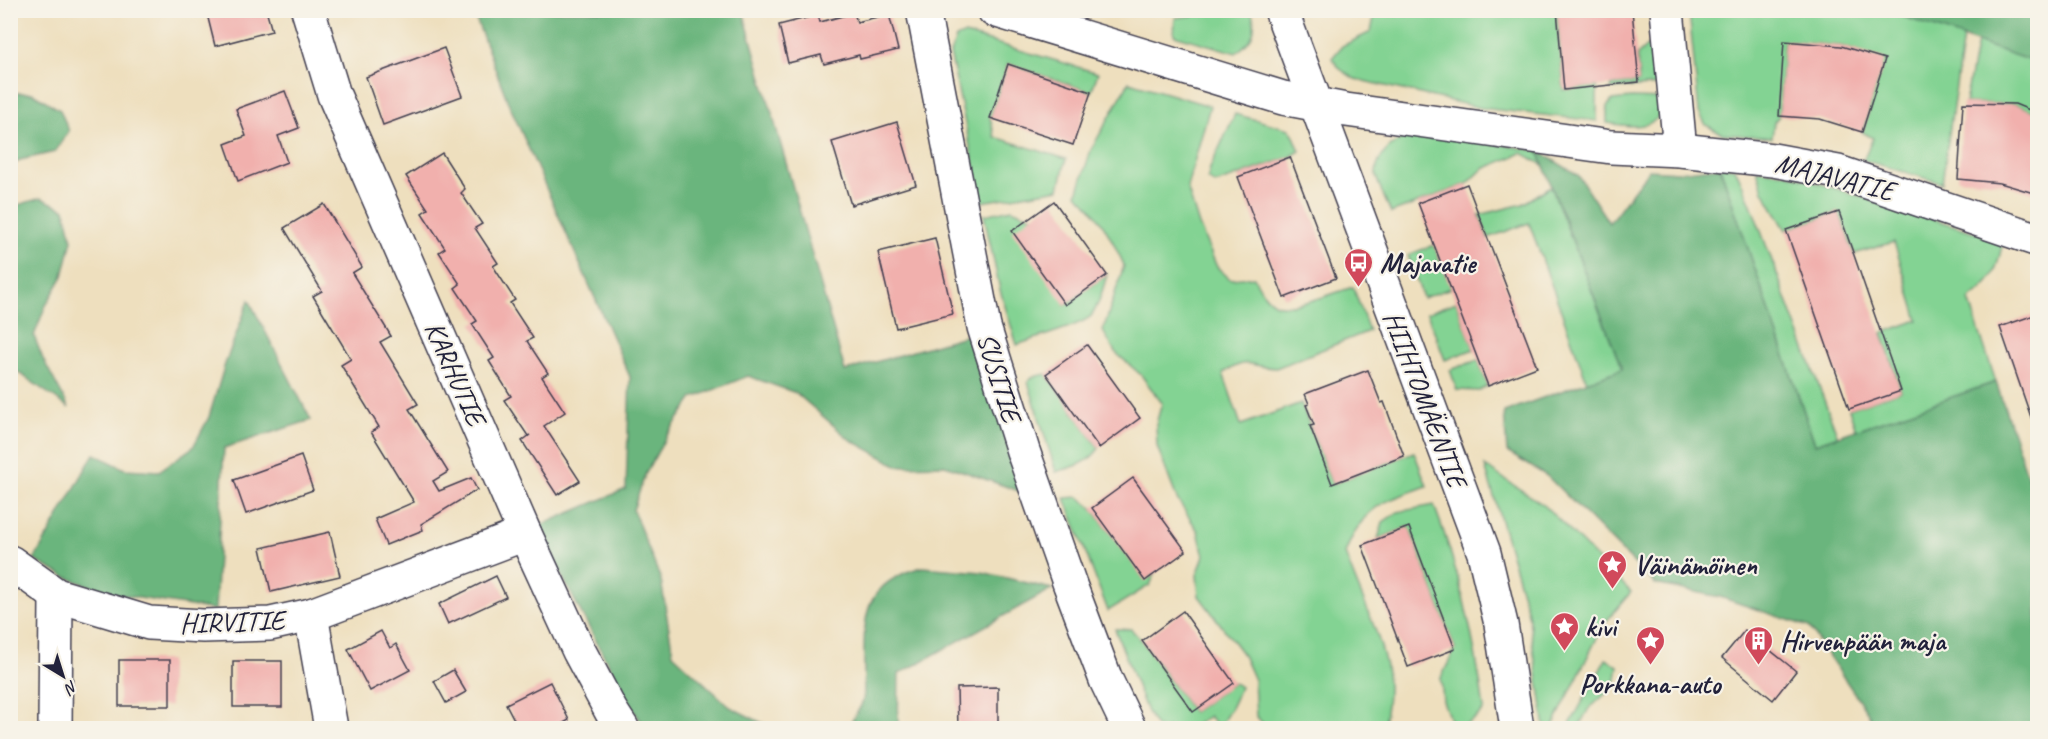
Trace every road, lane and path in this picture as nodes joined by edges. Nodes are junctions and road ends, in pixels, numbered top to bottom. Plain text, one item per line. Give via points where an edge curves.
1 (308, 10) edge
2 (923, 10) edge
3 (994, 10) edge
4 (1281, 10) edge
5 (1667, 10) edge
6 (1315, 103) junction
7 (1680, 150) junction
8 (2037, 240) edge
9 (525, 534) junction
10 (10, 562) edge
11 (56, 595) junction
12 (311, 615) junction
13 (56, 729) edge
14 (331, 729) edge
15 (622, 729) edge
16 (1129, 729) edge
17 (1517, 729) edge

1 - 9 street, KARHUTIE via 334,95
2 - 16 street, SUSITIE via 984,327 1070,585
3 - 6 street, MAJAVATIE via 1283,98
4 - 6 street, HIIHTOMÄENTIE
5 - 7 street
6 - 7 street, MAJAVATIE via 1611,147
6 - 17 street, HIIHTOMÄENTIE via 1484,553 1501,624
7 - 8 street, MAJAVATIE via 1838,172
9 - 12 street, HIRVITIE
9 - 15 street, KARHUTIE via 579,651
10 - 11 street, HIRVITIE
11 - 12 street, HIRVITIE via 149,623 270,624
11 - 13 street
12 - 14 street

